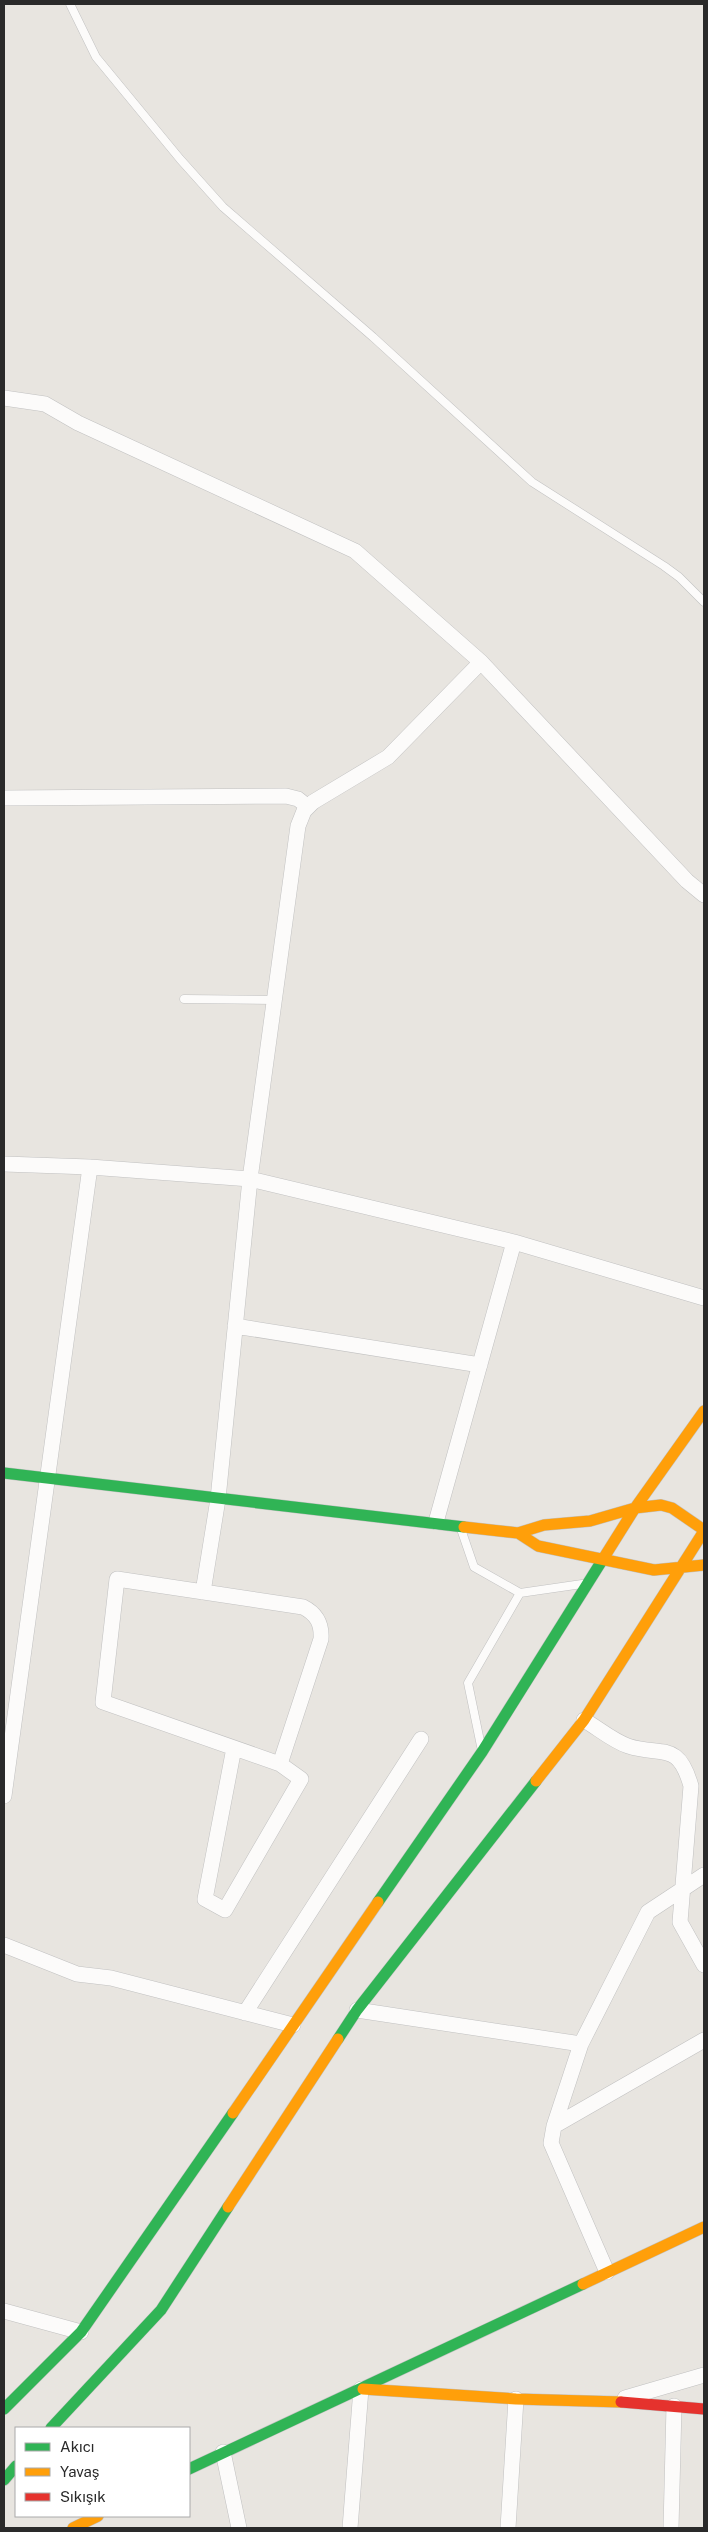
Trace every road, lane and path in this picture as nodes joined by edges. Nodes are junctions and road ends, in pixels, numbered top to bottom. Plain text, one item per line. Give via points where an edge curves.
1 (70, 4) edge
2 (4, 398) edge
3 (704, 602) edge
4 (481, 662) junction
5 (4, 798) edge
6 (308, 806) junction
7 (704, 895) edge
8 (184, 999) dead end
9 (274, 1000) junction
10 (4, 1164) edge
11 (90, 1167) junction
12 (250, 1179) junction
13 (514, 1242) junction
14 (704, 1298) edge
15 (236, 1326) junction
16 (480, 1365) junction
17 (704, 1411) edge
18 (4, 1473) edge
19 (48, 1477) junction
20 (218, 1499) junction
21 (635, 1508) junction
22 (436, 1522) junction
23 (459, 1525) junction
24 (704, 1531) edge
25 (518, 1533) junction
26 (603, 1558) junction
27 (704, 1565) edge
28 (680, 1569) junction
29 (586, 1584) junction
30 (203, 1592) junction
31 (520, 1593) junction
32 (584, 1720) junction
33 (8, 1731) edge
34 (421, 1739) dead end
35 (234, 1748) junction
36 (482, 1752) junction
37 (280, 1764) junction
38 (4, 1796) edge
39 (704, 1874) edge
40 (682, 1888) junction
41 (4, 1945) edge
42 (704, 1965) edge
43 (357, 2010) junction
44 (245, 2013) junction
45 (293, 2025) junction
46 (704, 2040) edge
47 (581, 2044) junction
48 (554, 2126) junction
49 (704, 2227) edge
50 (607, 2272) junction
51 (4, 2311) edge
52 (81, 2332) junction
53 (704, 2375) edge
54 (361, 2389) junction
55 (516, 2399) junction
56 (614, 2401) junction
57 (674, 2406) junction
58 (4, 2408) edge
59 (704, 2409) edge
60 (52, 2427) edge
61 (223, 2452) junction
62 (15, 2467) edge
63 (190, 2468) edge
64 (4, 2480) edge
65 (96, 2517) edge
66 (73, 2528) edge
67 (239, 2528) edge
68 (350, 2528) edge
69 (508, 2528) edge
70 (671, 2528) edge

1 - 3 lane via 96,57 223,207 532,482 664,566
2 - 4 street via 45,404 78,423 356,551
4 - 6 street via 388,757
4 - 7 street via 687,881
5 - 6 street via 286,796
6 - 9 street via 298,826
8 - 9 lane
9 - 12 street
10 - 11 street
11 - 12 street
11 - 19 street
12 - 13 street
12 - 15 street
13 - 14 street
13 - 16 street
15 - 16 street
15 - 20 street
16 - 22 street
17 - 21 main road
18 - 19 main road
19 - 20 main road
19 - 33 street
20 - 22 main road
20 - 30 street
21 - 24 main road via 660,1505 672,1508
21 - 25 main road via 590,1521 544,1525
21 - 26 main road
22 - 23 main road
23 - 25 main road
23 - 31 lane via 474,1567
24 - 28 main road
25 - 26 main road via 538,1546
26 - 28 main road via 654,1570
26 - 29 main road
27 - 28 main road
28 - 32 main road
29 - 31 lane
29 - 36 main road
30 - 35 street via 117,1579 103,1702
30 - 37 street via 303,1607 320,1623 321,1639
31 - 36 lane via 468,1683
32 - 40 street via 628,1746 669,1752 687,1772 691,1786
32 - 43 main road
33 - 38 street
34 - 44 street
35 - 37 street
35 - 37 street via 205,1899 225,1910 301,1779
36 - 45 main road
39 - 40 street
40 - 42 street via 680,1922
40 - 47 street via 648,1912
41 - 44 street via 77,1974 111,1978
43 - 47 street
43 - 60 main road via 161,2310
44 - 45 street
45 - 52 main road
46 - 48 street
47 - 48 street
48 - 50 street via 551,2144
49 - 50 main road
50 - 54 main road
51 - 52 street
52 - 58 main road
53 - 56 street
54 - 55 main road
54 - 61 main road
54 - 68 street
55 - 56 main road
55 - 69 street
56 - 57 main road
57 - 59 main road
57 - 70 street
61 - 63 main road
61 - 67 street
62 - 64 main road
65 - 66 main road

